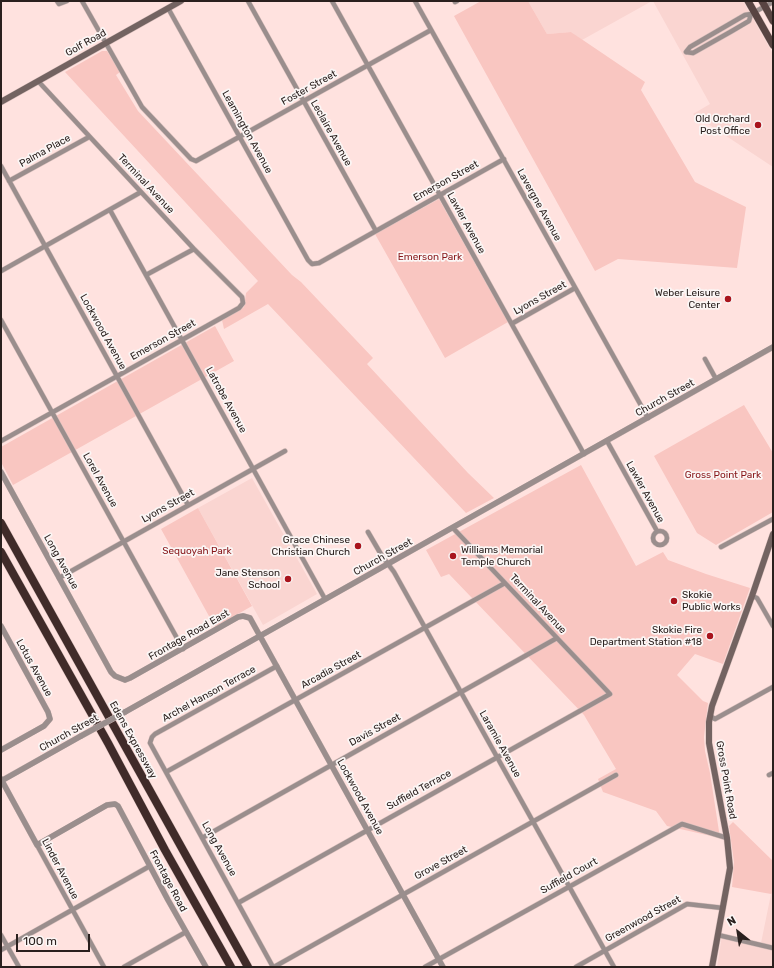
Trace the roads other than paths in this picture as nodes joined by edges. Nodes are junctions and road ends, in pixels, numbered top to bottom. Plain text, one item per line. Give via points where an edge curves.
1 (57, 1) edge
2 (67, 1) edge
3 (82, 1) edge
4 (181, 1) edge
5 (248, 1) edge
6 (332, 1) edge
7 (415, 1) edge
8 (748, 1) edge
9 (773, 2) edge
10 (763, 4) edge
11 (168, 8) junction
12 (753, 13) junction
13 (773, 21) edge
14 (431, 30) junction
15 (106, 43) junction
16 (773, 45) edge
17 (368, 65) junction
18 (38, 81) junction
19 (1, 102) edge
20 (303, 102) junction
21 (89, 136) junction
22 (240, 137) junction
23 (504, 160) junction
24 (1, 166) edge
25 (9, 181) junction
26 (141, 192) junction
27 (440, 195) junction
28 (110, 210) junction
29 (376, 231) junction
30 (45, 246) junction
31 (194, 249) junction
32 (312, 264) joint
33 (1, 271) edge
34 (146, 275) junction
35 (576, 288) junction
36 (242, 297) joint
37 (1, 320) edge
38 (513, 324) junction
39 (182, 340) junction
40 (773, 347) edge
41 (705, 359) dead end
42 (117, 376) junction
43 (716, 379) junction
44 (52, 412) junction
45 (648, 418) junction
46 (1, 441) edge
47 (606, 441) junction
48 (285, 451) dead end
49 (584, 454) junction
50 (253, 469) junction
51 (1, 472) edge
52 (188, 505) junction
53 (773, 519) edge
54 (1, 523) edge
55 (453, 528) junction
56 (656, 531) dead end
57 (368, 532) dead end
58 (773, 534) edge
59 (124, 542) junction
60 (721, 547) dead end
61 (1, 552) edge
62 (388, 564) junction
63 (59, 578) junction
64 (505, 583) junction
65 (752, 596) junction
66 (325, 599) junction
67 (1, 626) edge
68 (773, 626) edge
69 (425, 627) junction
70 (260, 636) junction
71 (558, 638) junction
72 (183, 648) junction
73 (277, 666) junction
74 (119, 679) joint
75 (773, 687) edge
76 (461, 692) junction
77 (610, 694) joint
78 (296, 700) junction
79 (710, 716) junction
80 (150, 740) joint
81 (1, 750) edge
82 (497, 757) junction
83 (332, 764) junction
84 (166, 772) junction
85 (616, 775) dead end
86 (1, 780) edge
87 (533, 821) junction
88 (367, 829) junction
89 (202, 838) junction
90 (727, 838) junction
91 (37, 845) junction
92 (150, 866) junction
93 (569, 886) junction
94 (403, 894) junction
95 (238, 903) junction
96 (723, 908) junction
97 (72, 910) junction
98 (186, 932) junction
99 (1, 935) edge
100 (718, 935) junction
101 (7, 947) junction
102 (773, 948) edge
103 (1, 950) edge
104 (605, 951) junction
105 (439, 959) junction
106 (19, 967) edge
107 (104, 967) edge
108 (124, 967) edge
109 (206, 967) edge
110 (231, 967) edge
111 (248, 967) edge
112 (273, 967) edge
113 (425, 967) edge
114 (443, 967) edge
115 (576, 967) edge
116 (614, 967) edge
117 (712, 967) edge

1 - 2 street via 59,4
3 - 15 street
4 - 11 main road, Golf Road
5 - 20 street, Leclaire Avenue
6 - 17 street, Lawler Avenue
7 - 14 street, Lavergne Avenue
8 - 12 main road
9 - 10 street
10 - 12 street
10 - 13 main road
11 - 15 main road, Golf Road
11 - 22 street, Leamington Avenue
12 - 12 street via 745,15 690,47 686,52 694,53 732,31 749,21
12 - 16 main road
14 - 17 street, Foster Street
14 - 23 street, Lavergne Avenue
15 - 18 main road, Golf Road
15 - 22 street, Foster Street via 142,107 191,159 196,162
17 - 20 street, Foster Street
17 - 27 street, Lawler Avenue
18 - 19 main road, Golf Road
18 - 21 street, Terminal Avenue
20 - 22 street, Foster Street
20 - 29 street, Leclaire Avenue
21 - 25 street, Palma Place
21 - 26 street, Terminal Avenue
22 - 32 street, Leamington Avenue
23 - 27 street, Emerson Street
23 - 35 street, Lavergne Avenue
24 - 25 street, Lockwood Avenue
25 - 30 street, Lockwood Avenue
26 - 28 street
26 - 31 street, Terminal Avenue
27 - 29 street, Emerson Street
27 - 38 street, Lawler Avenue
28 - 30 street
28 - 34 street, Latrobe Avenue
29 - 32 street, Emerson Street via 319,263
30 - 33 street
30 - 42 street, Lockwood Avenue
31 - 34 street
31 - 36 street, Terminal Avenue
34 - 39 street, Latrobe Avenue
35 - 38 street, Lyons Street
35 - 45 street, Lavergne Avenue
36 - 39 street, Emerson Street via 243,303 239,308
37 - 44 street, Lorel Avenue
38 - 49 street, Lawler Avenue
39 - 42 street, Emerson Street
39 - 50 street, Latrobe Avenue
40 - 43 street, Church Street
41 - 43 street
42 - 44 street, Emerson Street
42 - 52 street, Lockwood Avenue
43 - 45 street, Church Street
44 - 46 street, Emerson Street
44 - 59 street, Lorel Avenue
45 - 47 street, Church Street
47 - 49 street, Church Street
47 - 56 street, Lawler Avenue
48 - 50 street, Lyons Street
49 - 55 street, Church Street
50 - 52 street, Lyons Street
50 - 66 street, Latrobe Avenue
51 - 63 street, Long Avenue
52 - 59 street, Lyons Street
53 - 60 street
54 - 111 highway, Edens Expressway
55 - 62 street, Church Street
55 - 64 street, Terminal Avenue
57 - 62 street, Laramie Avenue
58 - 65 main road, Gross Point Road
59 - 63 street, Lyons Street
59 - 72 street, Lorel Avenue
61 - 110 highway
62 - 66 street, Church Street
62 - 69 street, Laramie Avenue
63 - 74 street, Long Avenue via 111,672
64 - 69 street, Arcadia Street
64 - 71 street, Terminal Avenue
65 - 68 street via 757,598
65 - 79 main road, Gross Point Road
66 - 70 street, Church Street
67 - 81 street, Lotus Avenue via 50,719 44,726
69 - 76 street, Laramie Avenue
69 - 78 street, Arcadia Street
70 - 72 street, Frontage Road East via 250,618 243,616
70 - 73 street, Lockwood Avenue
70 - 86 street, Church Street, bridge
71 - 76 street, Davis Street
71 - 77 street, Terminal Avenue
72 - 74 street, Frontage Road East via 130,678
73 - 78 street, Lockwood Avenue
73 - 80 street, Archel Hanson Terrace via 155,734
75 - 79 street via 715,718
76 - 82 street, Laramie Avenue
76 - 83 street, Davis Street
77 - 82 street, Suffield Terrace
78 - 83 street, Lockwood Avenue
78 - 84 street, Arcadia Street
79 - 90 main road, Gross Point Road via 708,743
80 - 84 street, Long Avenue via 151,747
82 - 87 street, Laramie Avenue
82 - 88 street, Suffield Terrace
83 - 88 street, Lockwood Avenue
83 - 89 street, Davis Street
84 - 89 street, Long Avenue
85 - 87 street, Grove Street
86 - 91 street, Linder Avenue
87 - 93 street, Laramie Avenue
87 - 94 street, Grove Street
88 - 94 street, Lockwood Avenue
88 - 95 street, Suffield Terrace
89 - 95 street, Long Avenue
90 - 93 street, Suffield Court via 682,824
90 - 96 main road, Gross Point Road via 730,868
91 - 92 street, Frontage Road via 107,805 115,804 120,808
91 - 97 street, Linder Avenue
92 - 97 street
92 - 98 street, Frontage Road
93 - 104 street, Laramie Avenue
93 - 105 street, Suffield Court
94 - 105 street, Lockwood Avenue
94 - 112 street, Grove Street
95 - 112 street, Long Avenue
96 - 100 main road, Gross Point Road
96 - 104 street, Greenwood Street via 687,904
97 - 101 street
97 - 107 street, Linder Avenue
98 - 108 street
98 - 109 street, Frontage Road
99 - 101 street
100 - 102 street
100 - 117 main road, Gross Point Road
101 - 103 street
101 - 106 street
104 - 115 street, Greenwood Street
104 - 116 street, Laramie Avenue
105 - 113 street, Suffield Court
105 - 114 street, Lockwood Avenue

